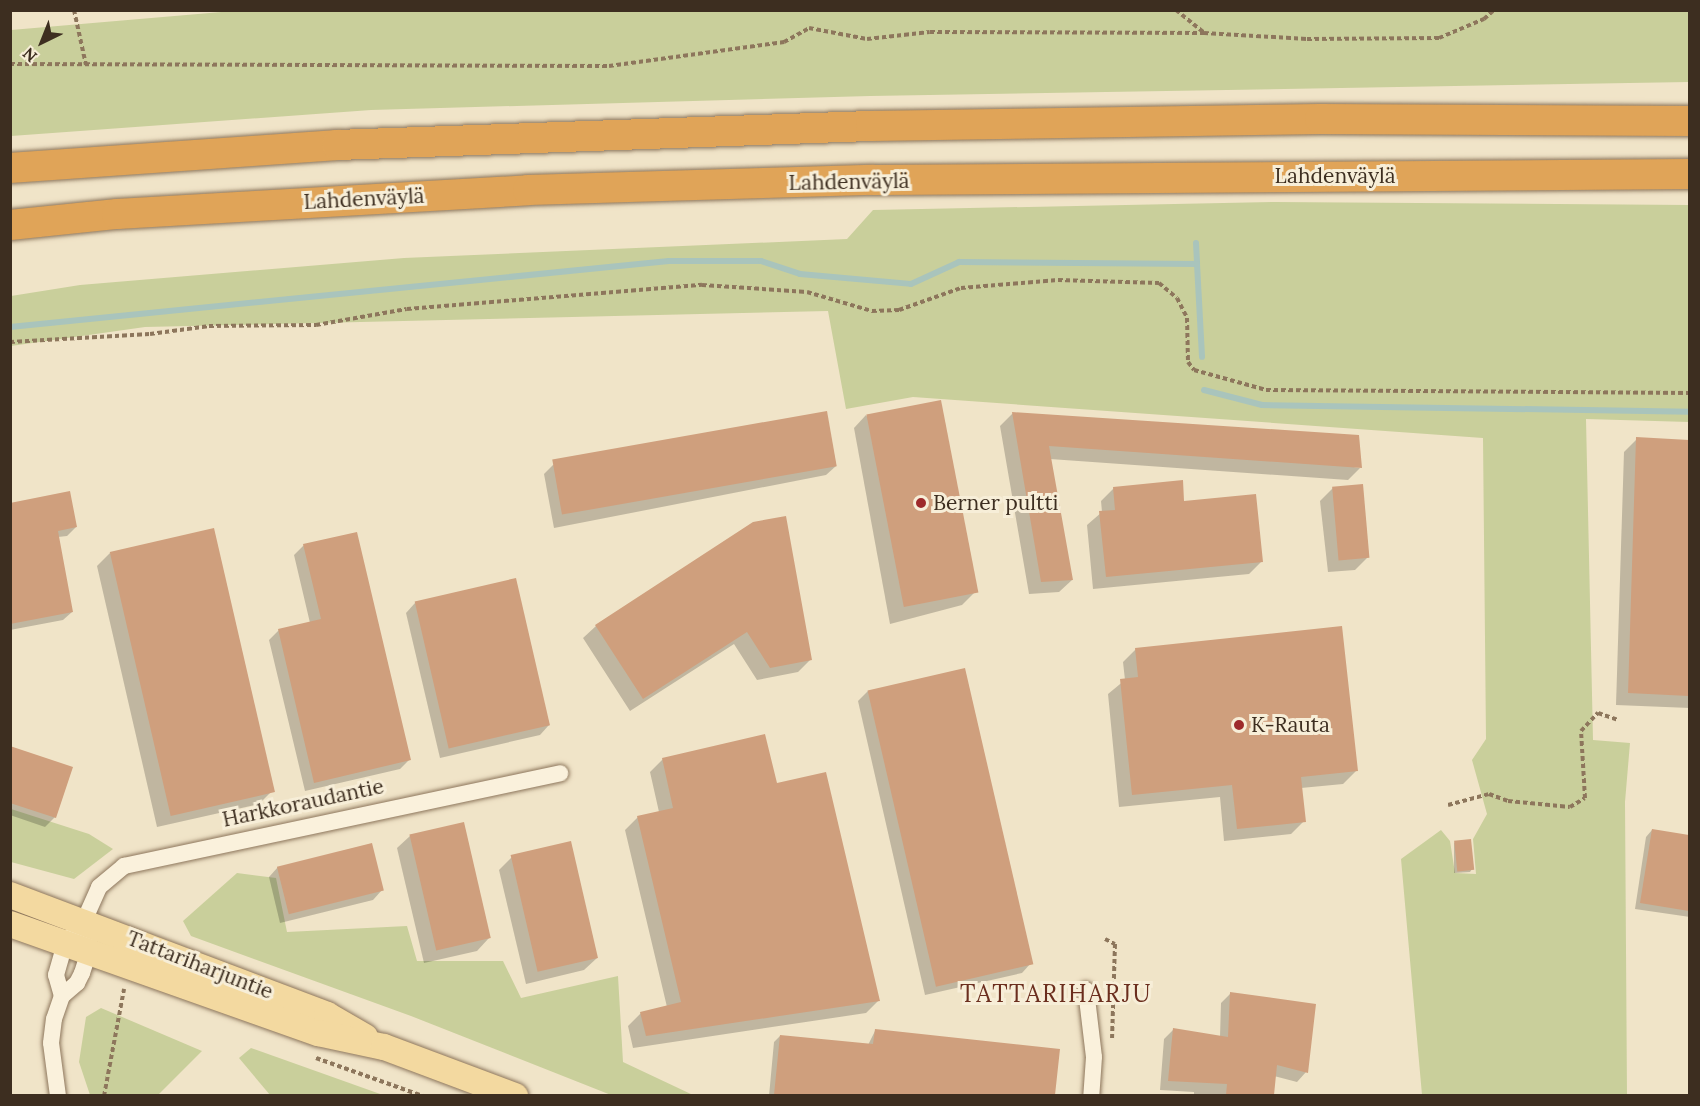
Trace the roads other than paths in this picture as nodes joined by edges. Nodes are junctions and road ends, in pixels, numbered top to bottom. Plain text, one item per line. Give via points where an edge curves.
1 (1689, 120) edge
2 (10, 168) edge
3 (1689, 174) edge
4 (10, 225) edge
5 (560, 772) dead end
6 (10, 895) edge
7 (84, 921) junction
8 (10, 924) edge
9 (77, 947) junction
10 (1086, 990) dead end
11 (62, 996) junction
12 (384, 1047) junction
13 (58, 1095) edge
14 (515, 1095) edge
15 (1091, 1095) edge

1 - 2 highway via 1320,119 871,126 361,144
3 - 4 highway, Lahdenväylä via 873,180 340,200
5 - 7 street, Harkkoraudantie via 124,866 99,886
6 - 7 main road, Tattariharjuntie
7 - 9 street, Harkkoraudantie
7 - 9 street
7 - 12 main road, Tattariharjuntie via 327,1015
8 - 9 main road, Tattariharjuntie
9 - 11 street via 77,982
9 - 11 street via 56,975
9 - 12 main road, Tattariharjuntie via 318,1033
10 - 15 street via 1094,1057
11 - 13 street via 51,1043
12 - 14 main road, Tattariharjuntie

